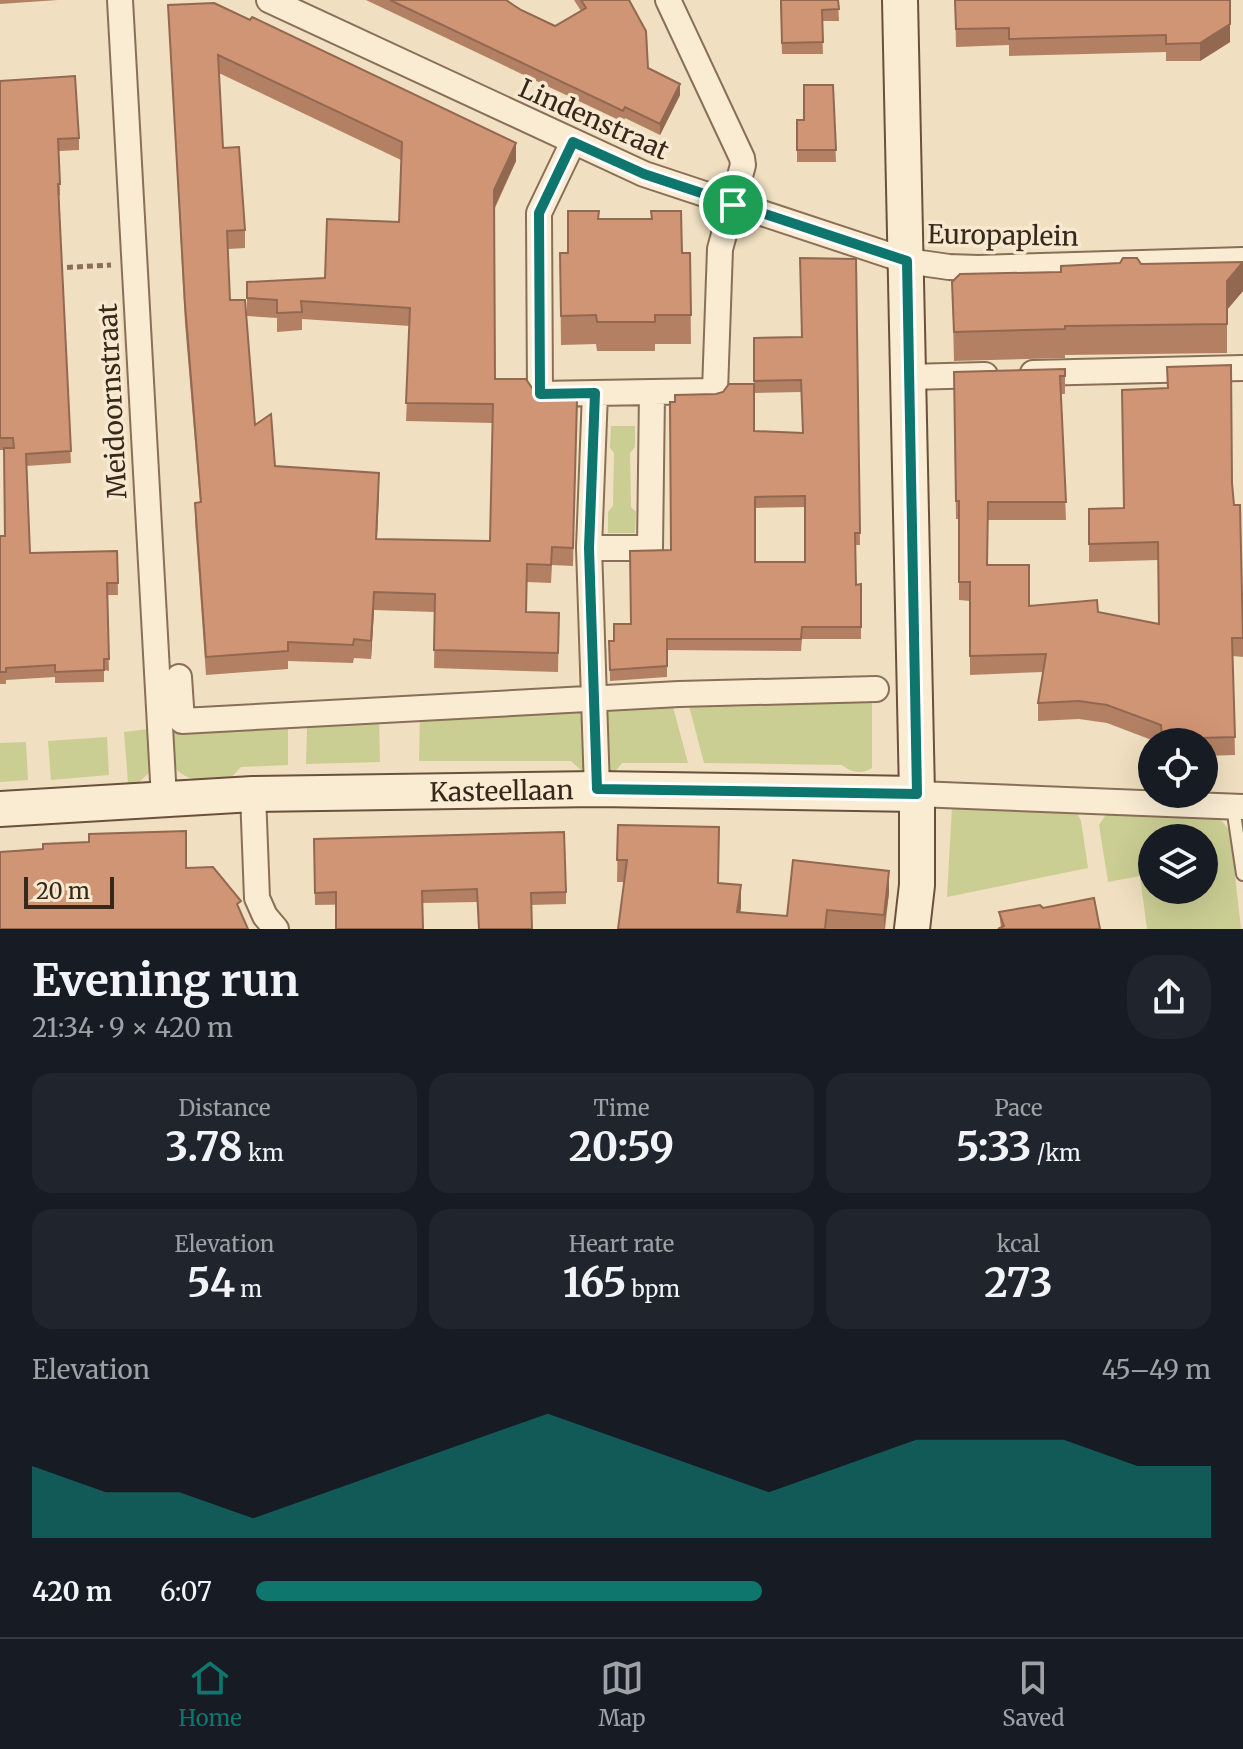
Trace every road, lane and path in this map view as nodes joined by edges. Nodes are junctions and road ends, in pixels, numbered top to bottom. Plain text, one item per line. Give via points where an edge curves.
1 (120, 0) edge
2 (269, 0) edge
3 (668, 0) edge
4 (900, 0) edge
5 (573, 142) junction
6 (733, 205) junction
7 (1243, 260) edge
8 (907, 261) junction
9 (132, 265) junction
10 (45, 268) edge
11 (1243, 368) edge
12 (908, 377) junction
13 (652, 392) junction
14 (595, 393) junction
15 (589, 548) junction
16 (179, 677) dead end
17 (876, 689) dead end
18 (594, 699) junction
19 (597, 789) junction
20 (253, 794) junction
21 (917, 794) junction
22 (164, 799) junction
23 (1238, 807) edge
24 (0, 809) edge
25 (1243, 874) edge
26 (276, 929) edge
27 (912, 929) edge

1 - 9 street, Meidoornstraat
2 - 5 street, Lindenstraat
3 - 6 street via 742,158
4 - 8 street
5 - 6 street, Lindenstraat
5 - 14 street via 539,213 540,394
6 - 8 street, Lindenstraat
6 - 13 street via 718,264 715,391
7 - 8 street, Europaplein via 978,268
8 - 12 street
9 - 10 path
9 - 22 street, Meidoornstraat
11 - 12 street
12 - 21 street
13 - 14 street
13 - 15 street via 650,548
14 - 15 street
15 - 18 street
16 - 18 street via 182,721
17 - 18 street
18 - 19 street
19 - 20 street, Kasteellaan
19 - 21 street, Kasteellaan
20 - 22 street, Kasteellaan
20 - 26 street via 257,898
21 - 23 street, Kasteellaan
21 - 27 street
22 - 24 street, Kasteellaan
23 - 25 lane

